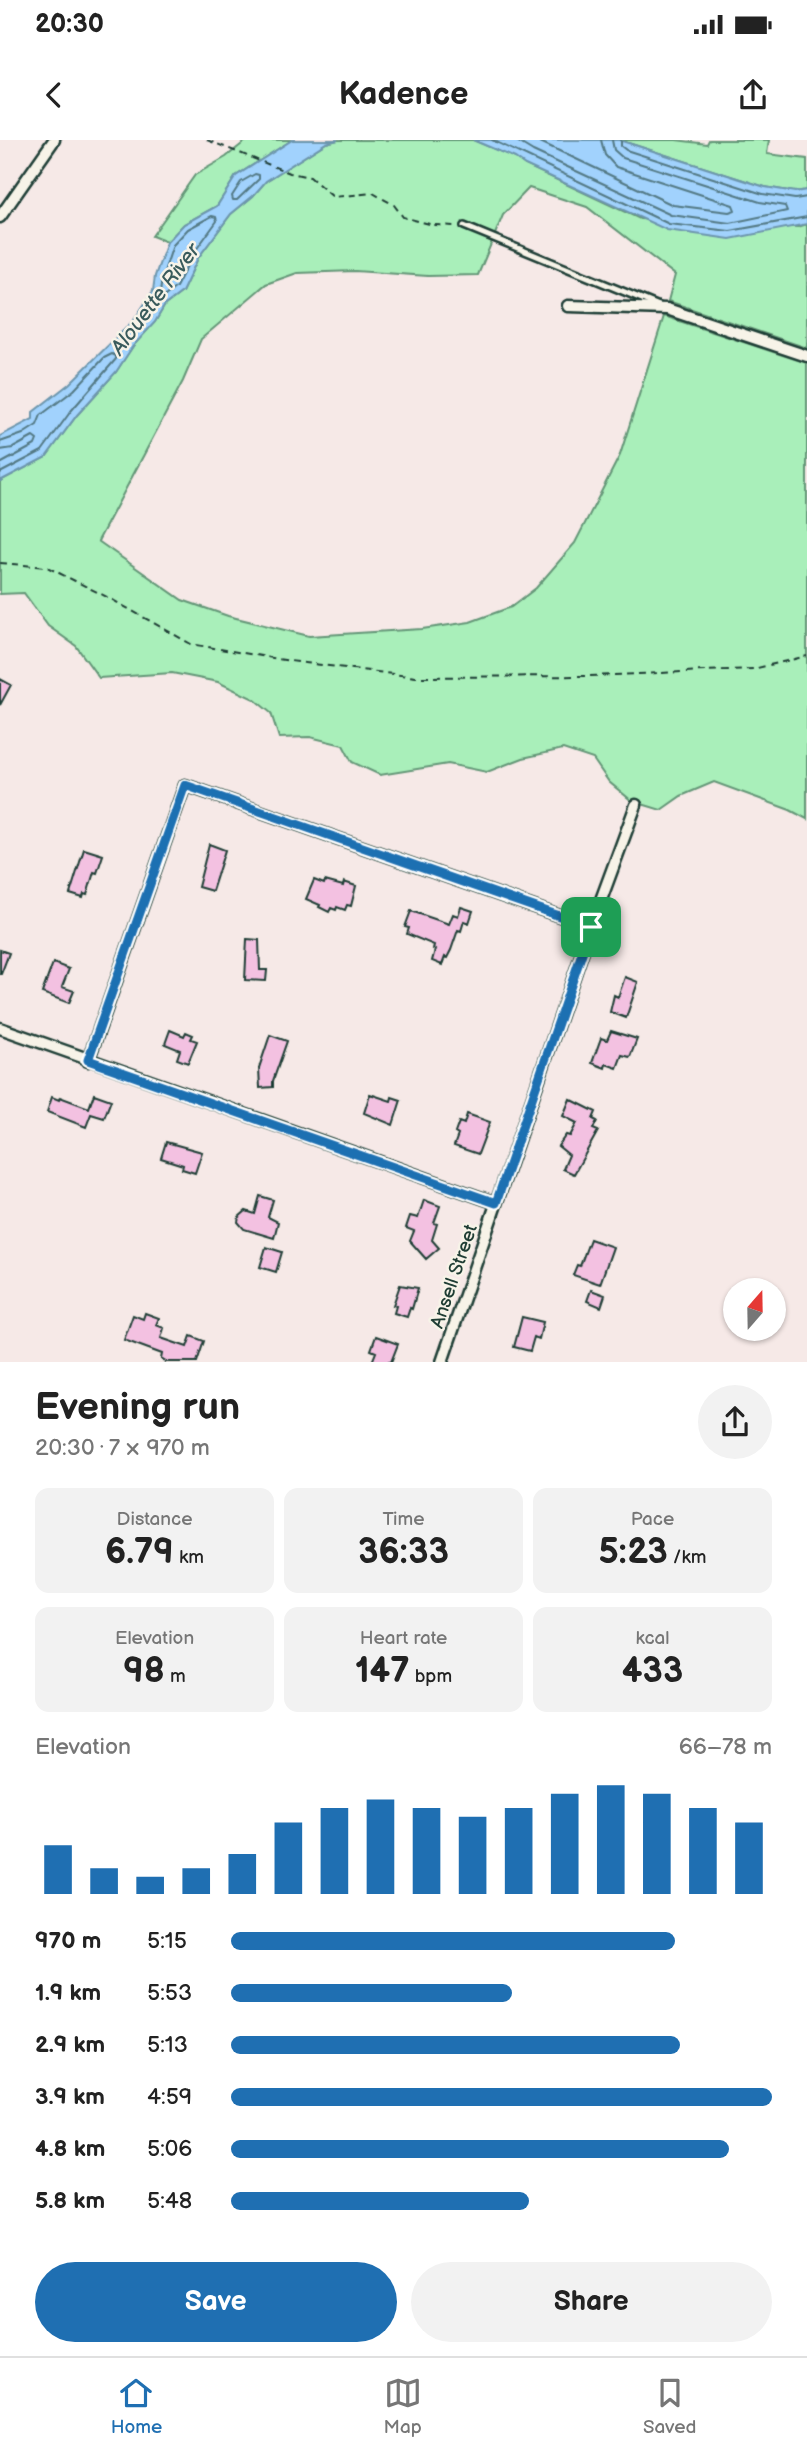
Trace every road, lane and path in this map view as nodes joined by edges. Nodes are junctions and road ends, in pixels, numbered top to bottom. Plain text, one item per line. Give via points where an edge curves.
1 (54, 140) edge
2 (207, 140) edge
3 (0, 217) edge
4 (464, 226) joint
5 (568, 306) dead end
6 (667, 309) junction
7 (807, 356) edge
8 (0, 563) edge
9 (807, 656) edge
10 (636, 805) dead end
11 (591, 927) junction
12 (0, 1028) edge
13 (88, 1060) junction
14 (496, 1203) junction
15 (442, 1362) edge

1 - 3 street
2 - 4 path via 310,177 333,197 373,193 394,205 403,217 433,225
4 - 6 lane
5 - 6 street
6 - 7 street
8 - 9 path via 47,567 191,644 416,677 753,669
10 - 11 street, Ansell Street
11 - 13 street via 185,785
11 - 14 street, Ansell Street
12 - 13 street
13 - 14 street
14 - 15 street, Ansell Street

